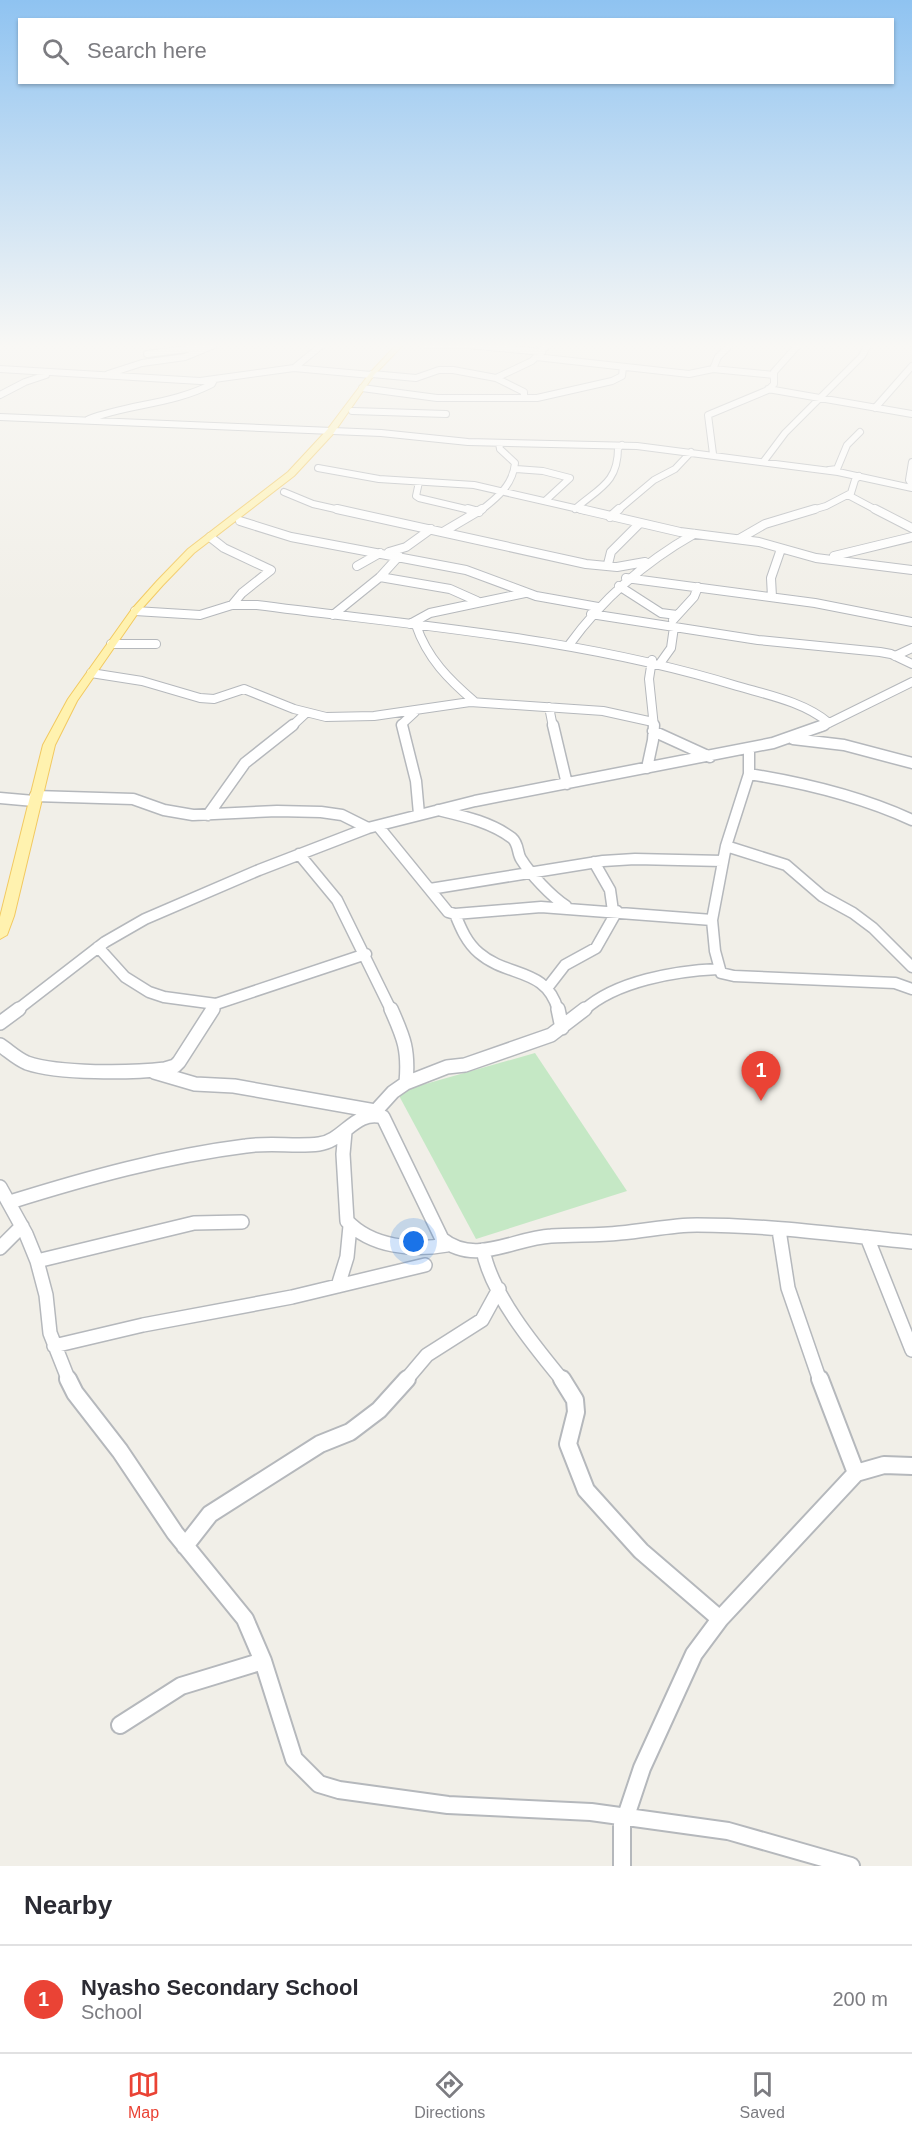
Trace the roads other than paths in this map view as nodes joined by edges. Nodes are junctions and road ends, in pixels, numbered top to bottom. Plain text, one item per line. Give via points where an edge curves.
1 (330, 432) edge
2 (333, 432) edge
3 (711, 432) edge
4 (786, 432) edge
5 (860, 432) dead end
6 (499, 443) junction
7 (621, 445) junction
8 (691, 452) junction
9 (713, 454) junction
10 (764, 461) junction
11 (912, 462) edge
12 (318, 468) dead end
13 (516, 469) junction
14 (811, 470) junction
15 (859, 476) junction
16 (419, 482) junction
17 (912, 487) edge
18 (502, 491) junction
19 (284, 492) dead end
20 (848, 495) junction
21 (545, 501) junction
22 (575, 508) junction
23 (479, 512) junction
24 (610, 517) junction
25 (240, 521) dead end
26 (640, 523) junction
27 (912, 528) edge
28 (430, 530) junction
29 (443, 532) junction
30 (694, 534) junction
31 (210, 537) junction
32 (912, 537) edge
33 (739, 539) junction
34 (406, 547) junction
35 (781, 549) junction
36 (381, 553) junction
37 (400, 556) junction
38 (816, 558) junction
39 (645, 562) junction
40 (357, 566) dead end
41 (610, 566) junction
42 (912, 570) edge
43 (380, 577) junction
44 (626, 578) junction
45 (619, 586) junction
46 (698, 587) junction
47 (526, 592) junction
48 (772, 597) junction
49 (477, 601) junction
50 (232, 605) junction
51 (594, 610) junction
52 (135, 611) junction
53 (333, 615) junction
54 (676, 615) junction
55 (912, 622) edge
56 (413, 625) junction
57 (672, 627) junction
58 (111, 644) junction
59 (156, 644) dead end
60 (569, 645) junction
61 (912, 648) edge
62 (895, 656) junction
63 (656, 661) junction
64 (912, 664) edge
65 (91, 673) junction
66 (912, 682) edge
67 (475, 702) junction
68 (549, 707) junction
69 (414, 712) junction
70 (306, 713) junction
71 (829, 723) junction
72 (653, 726) junction
73 (790, 738) junction
74 (749, 748) junction
75 (710, 757) junction
76 (912, 763) edge
77 (647, 768) junction
78 (749, 774) junction
79 (567, 784) junction
80 (0, 798) edge
81 (34, 798) junction
82 (436, 809) junction
83 (419, 814) junction
84 (208, 815) junction
85 (912, 820) edge
86 (373, 827) junction
87 (726, 846) junction
88 (299, 854) junction
89 (723, 861) junction
90 (594, 862) junction
91 (531, 871) junction
92 (430, 889) junction
93 (572, 909) junction
94 (615, 911) junction
95 (455, 914) junction
96 (712, 920) junction
97 (0, 935) edge
98 (98, 947) junction
99 (366, 954) junction
100 (910, 963) edge
101 (718, 969) junction
102 (548, 987) junction
103 (912, 989) edge
104 (216, 1004) junction
105 (0, 1023) edge
106 (562, 1028) junction
107 (0, 1045) edge
108 (151, 1071) junction
109 (406, 1083) junction
110 (374, 1112) junction
111 (345, 1132) junction
112 (0, 1186) edge
113 (10, 1202) junction
114 (242, 1222) dead end
115 (22, 1226) junction
116 (350, 1226) junction
117 (779, 1230) junction
118 (867, 1237) junction
119 (912, 1242) edge
120 (447, 1245) junction
121 (0, 1248) edge
122 (483, 1250) junction
123 (37, 1261) junction
124 (425, 1265) dead end
125 (338, 1286) junction
126 (499, 1289) junction
127 (54, 1346) junction
128 (912, 1350) edge
129 (912, 1466) edge
130 (856, 1473) junction
131 (185, 1546) junction
132 (720, 1619) junction
133 (263, 1661) junction
134 (120, 1725) dead end
135 (624, 1816) junction
136 (622, 1866) edge
137 (851, 1866) edge

1 - 31 main road via 273,490
2 - 6 street
3 - 9 street
4 - 10 street
5 - 14 street via 848,445 837,469
6 - 7 street
6 - 13 street
7 - 8 street
7 - 22 street via 613,477
8 - 9 street
8 - 24 street via 675,469 654,480
9 - 10 street
10 - 14 street
11 - 17 street
12 - 16 street
13 - 18 street
13 - 21 street via 570,478
14 - 15 street
15 - 17 street
15 - 20 street
16 - 18 street
16 - 23 street via 419,498
18 - 21 street
18 - 23 street
19 - 28 street via 313,504
20 - 27 street
20 - 33 street via 826,506 765,524
21 - 22 street
22 - 24 street
23 - 29 street
24 - 26 street
25 - 36 street via 291,537
26 - 30 street
26 - 41 street via 611,552
28 - 29 street
28 - 34 street
29 - 41 street
30 - 33 street
30 - 39 street
31 - 50 street via 234,555 271,570
31 - 52 main road via 191,551
32 - 38 street
33 - 35 street
34 - 36 street
34 - 37 street
35 - 38 street
35 - 48 street via 771,578
36 - 37 street
36 - 40 street
37 - 43 street
37 - 47 street via 466,570
38 - 42 street
39 - 41 street
39 - 44 street
43 - 49 street via 450,589
43 - 53 street
44 - 45 street
44 - 46 street
45 - 51 street
45 - 54 street via 661,613
46 - 48 street
46 - 54 street via 694,597
47 - 49 street
47 - 51 street
48 - 55 street
49 - 56 street via 430,613
50 - 52 street via 200,615
50 - 53 street
51 - 57 street
51 - 60 street
52 - 58 main road
53 - 56 street
54 - 57 street
56 - 60 street
56 - 67 street via 449,681
57 - 62 street
57 - 63 street via 671,648
58 - 59 street
58 - 65 main road
60 - 63 street
61 - 62 street
62 - 64 street
63 - 71 street via 789,702
63 - 72 street via 648,688
65 - 70 street via 206,698 220,698 244,689
65 - 81 main road via 49,745
66 - 71 street
67 - 68 street
67 - 69 street
68 - 72 street via 608,710
68 - 79 street
69 - 70 street via 352,718
69 - 83 street via 402,724 402,730 416,781
70 - 84 street via 245,763
71 - 73 street
72 - 75 street
72 - 77 street
73 - 74 street
73 - 76 street via 844,746
74 - 75 street
74 - 78 street
75 - 77 street
77 - 79 street
78 - 85 street via 808,785
78 - 87 street
79 - 82 street
80 - 81 street
81 - 84 street via 127,798 174,812
81 - 97 main road
82 - 83 street
82 - 91 street via 473,818 503,832 516,843 520,858
83 - 86 street
84 - 86 street via 277,810 321,812
86 - 88 street
86 - 92 street
87 - 89 street
87 - 100 street via 786,865 822,896 873,928
88 - 98 street via 145,919
88 - 99 street via 337,900
89 - 90 street
89 - 96 street
90 - 91 street
90 - 94 street via 610,890
91 - 92 street
91 - 93 street via 555,902
92 - 95 street via 448,912
93 - 94 street
93 - 95 street via 540,907
94 - 96 street
94 - 102 street via 596,948 565,965
95 - 102 street via 472,948 482,956 534,977
96 - 101 street
98 - 104 street via 125,978 149,992
98 - 105 street
99 - 104 street
99 - 109 street via 406,1043
101 - 103 street via 734,976 895,983
101 - 106 street via 681,971 610,992
102 - 106 street
104 - 108 street via 177,1064
106 - 109 street via 521,1047 447,1067
107 - 108 street via 39,1065
108 - 110 street via 195,1083 234,1086
109 - 110 street
110 - 111 street via 360,1118
110 - 120 street via 383,1117
111 - 113 street via 327,1143 237,1147 115,1171
111 - 116 street via 344,1176
112 - 113 street
113 - 115 street
114 - 123 street via 194,1223
115 - 121 street
115 - 123 street
116 - 120 street via 412,1248
116 - 125 street via 347,1257
117 - 118 street
117 - 122 street via 666,1226 640,1232 543,1237
117 - 130 street via 788,1288
118 - 119 street
118 - 128 street
120 - 122 street via 468,1251
122 - 126 street via 486,1267
123 - 127 street
124 - 125 street
125 - 127 street via 166,1319
126 - 131 street via 482,1320 427,1355 379,1410 350,1432 320,1444 210,1514
126 - 132 street via 527,1337 575,1400 568,1444 586,1490 641,1551
127 - 131 street via 75,1393
129 - 130 street via 884,1465
130 - 132 street
131 - 133 street via 245,1619
132 - 135 street via 694,1654
133 - 134 street via 181,1686
133 - 135 street via 294,1759 319,1784 448,1805
135 - 136 street
135 - 137 street via 728,1831

